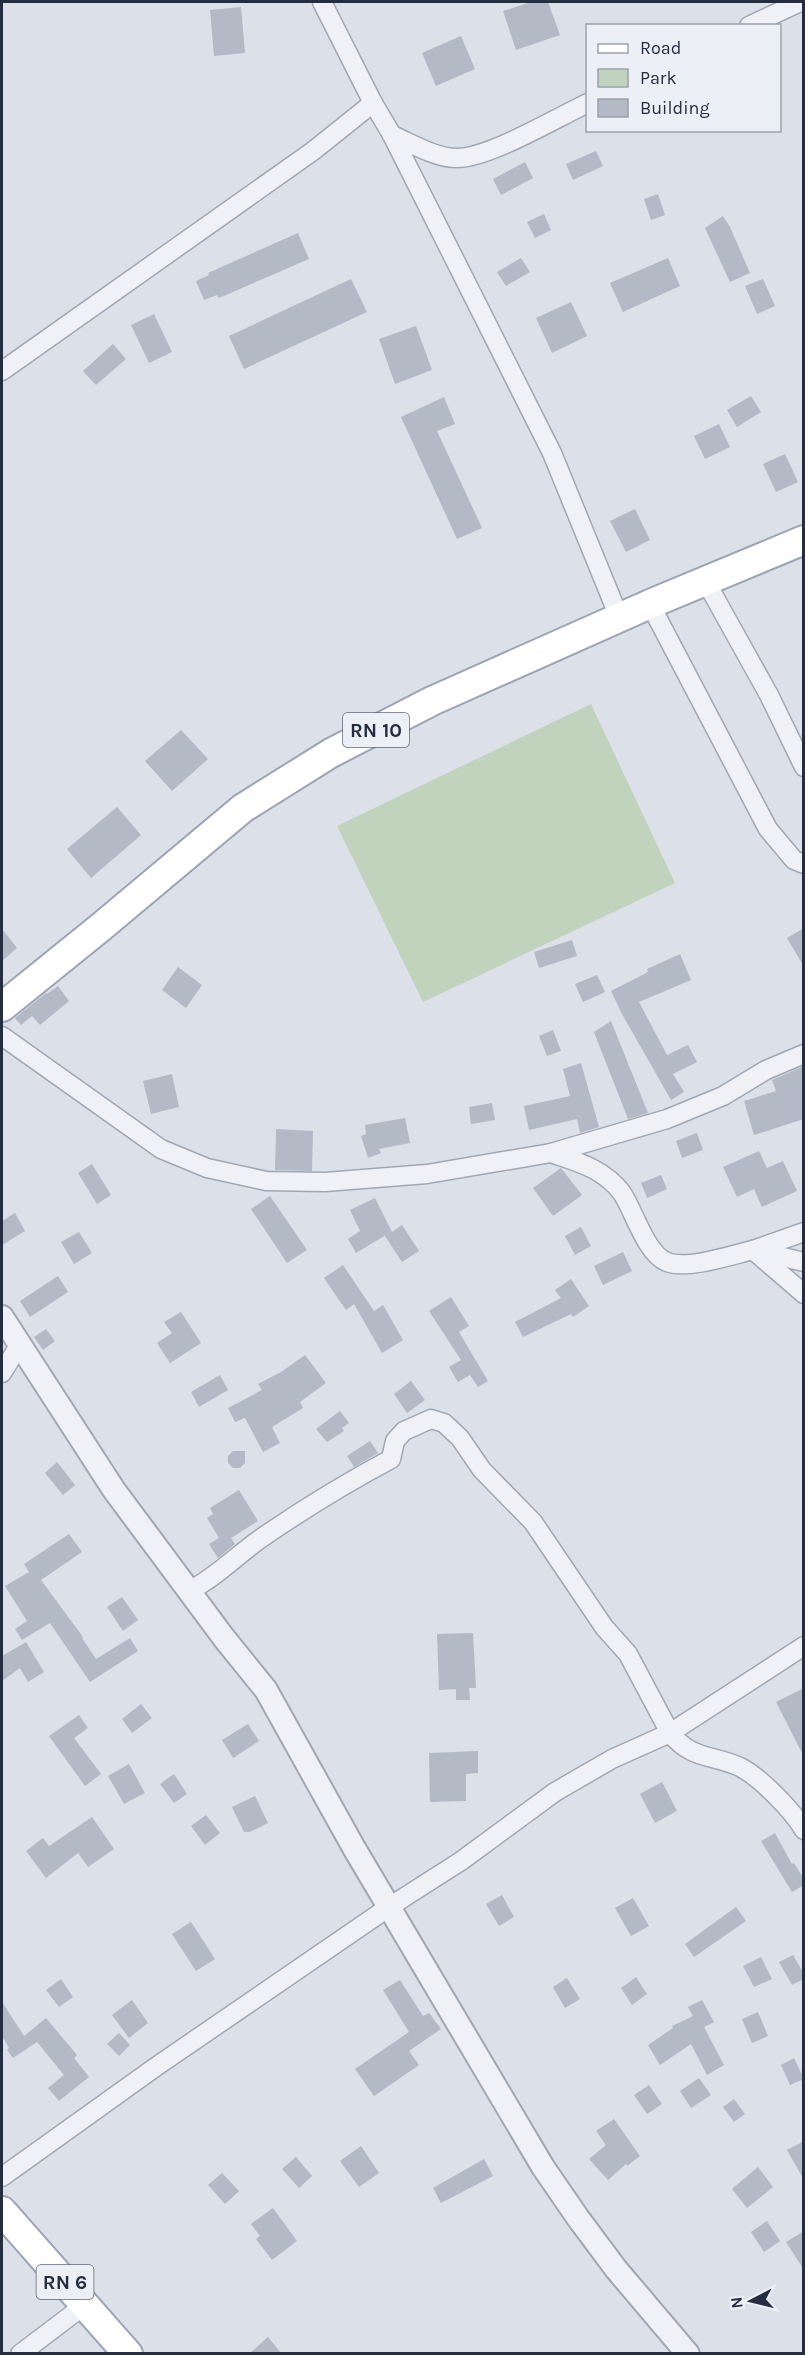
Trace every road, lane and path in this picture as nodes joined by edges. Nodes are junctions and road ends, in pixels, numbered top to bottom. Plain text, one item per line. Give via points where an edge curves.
1 (322, 2) edge
2 (800, 2) edge
3 (753, 24) edge
4 (373, 103) junction
5 (586, 104) edge
6 (392, 135) junction
7 (2, 371) edge
8 (804, 540) edge
9 (705, 580) junction
10 (650, 604) junction
11 (619, 617) junction
12 (804, 767) edge
13 (804, 864) edge
14 (2, 1007) edge
15 (2, 1036) edge
16 (804, 1054) edge
17 (551, 1153) junction
18 (804, 1232) edge
19 (753, 1250) junction
20 (804, 1262) edge
21 (804, 1294) edge
22 (2, 1317) edge
23 (20, 1344) junction
24 (2, 1373) edge
25 (189, 1591) junction
26 (804, 1646) edge
27 (670, 1733) junction
28 (804, 1830) edge
29 (389, 1906) junction
30 (2, 2177) edge
31 (2, 2211) edge
32 (86, 2304) junction
33 (683, 2351) edge
34 (20, 2354) edge
35 (128, 2354) edge

1 - 4 street
2 - 3 street
4 - 6 street
4 - 7 street via 313,151
5 - 6 street via 470,157 437,154
6 - 11 street via 552,453
8 - 9 main road, RN 10
9 - 10 main road, RN 10
9 - 12 street
10 - 11 main road, RN 10
10 - 13 street via 768,829 794,860
11 - 14 main road, RN 10 via 432,701 331,753 243,808
15 - 17 street via 161,1149 207,1168 243,1177 325,1182 427,1174
16 - 17 street via 766,1070 723,1096 667,1119
17 - 19 street via 595,1168 621,1192 657,1257 668,1263 687,1264
18 - 19 street
19 - 20 street
19 - 21 street
22 - 23 street
23 - 24 street
23 - 25 street via 114,1490
25 - 27 street via 269,1533 391,1460 395,1441 404,1431 430,1419 444,1423 460,1438 482,1470 533,1522 604,1627 628,1654
25 - 29 street via 266,1690
26 - 27 street
27 - 28 street via 694,1754 743,1769
27 - 29 street via 612,1759 555,1792 461,1861
29 - 30 street
29 - 33 street via 543,2167 616,2269
31 - 32 main road, RN 6
32 - 34 street
32 - 35 main road, RN 6

